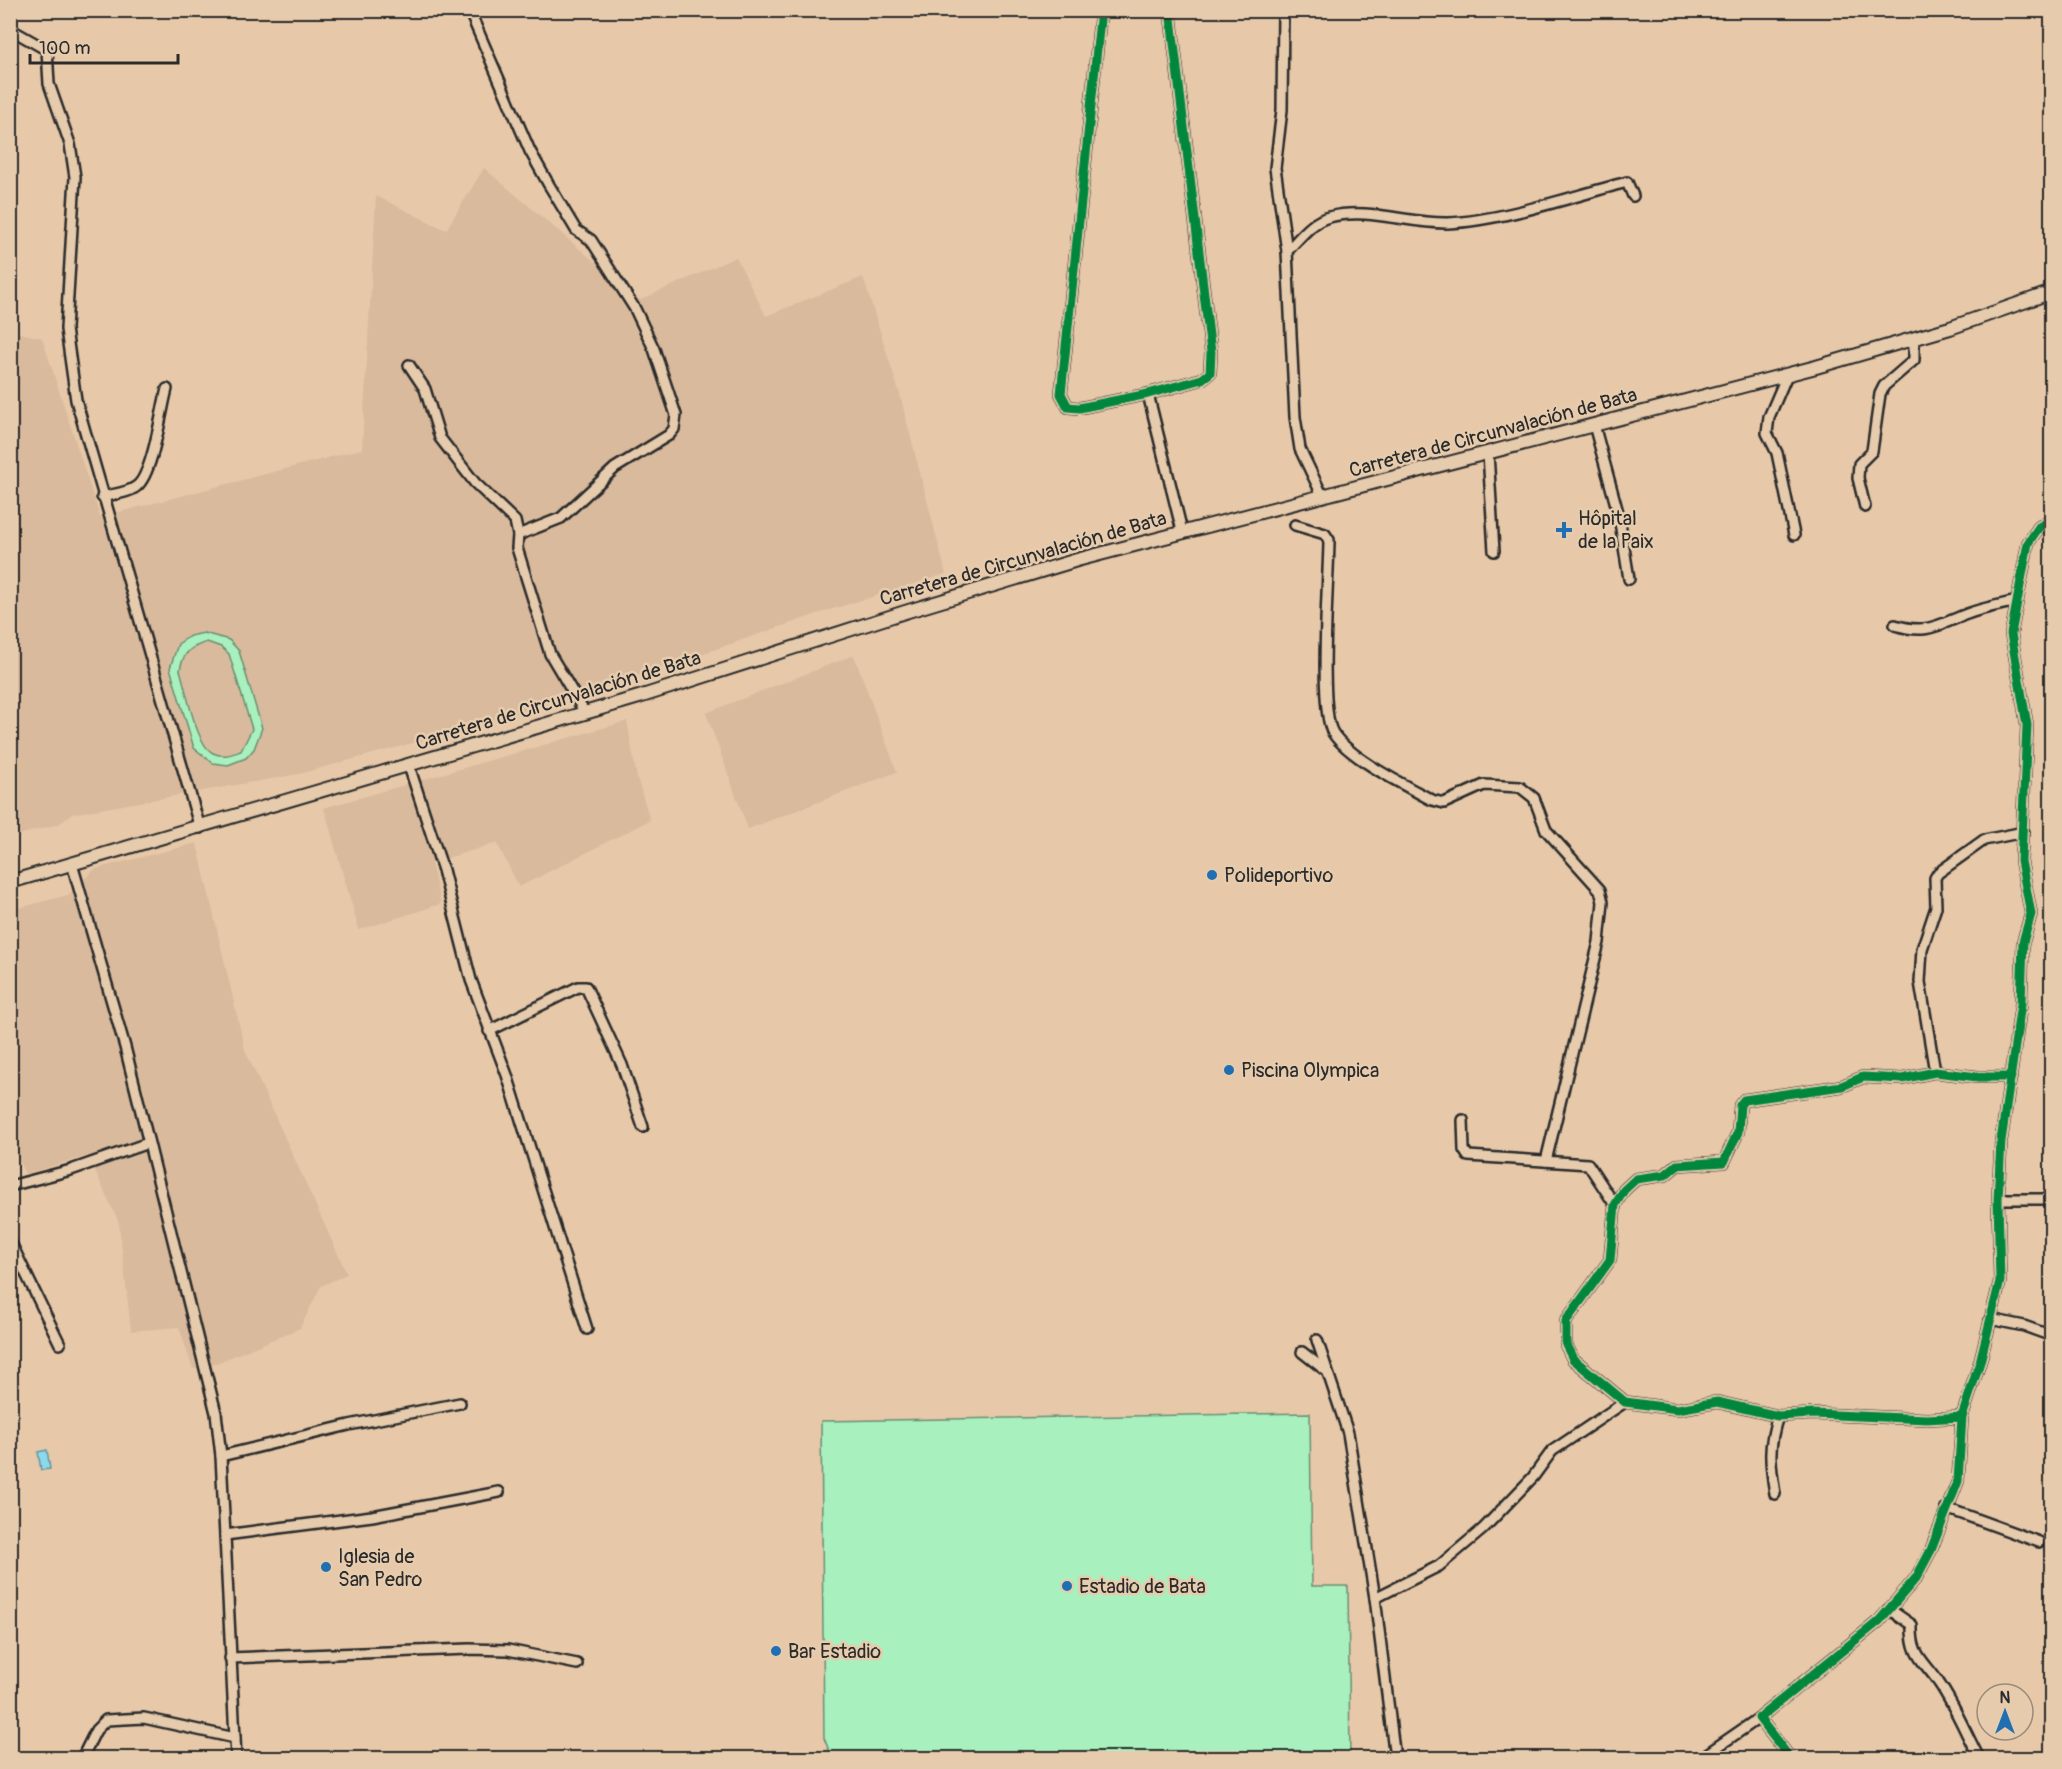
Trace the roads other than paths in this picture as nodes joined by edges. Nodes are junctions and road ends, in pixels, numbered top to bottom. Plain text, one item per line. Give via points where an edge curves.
1 (469, 10) edge
2 (1101, 10) edge
3 (1170, 10) edge
4 (1283, 10) edge
5 (10, 29) edge
6 (1633, 196) dead end
7 (1287, 251) junction
8 (2052, 292) edge
9 (1914, 339) junction
10 (409, 365) dead end
11 (1787, 375) junction
12 (168, 389) dead end
13 (1148, 394) junction
14 (1594, 425) junction
15 (1488, 453) junction
16 (102, 497) junction
17 (1323, 497) junction
18 (1865, 507) dead end
19 (2052, 520) edge
20 (1295, 525) dead end
21 (1182, 531) junction
22 (518, 535) junction
23 (1794, 535) dead end
24 (1494, 551) dead end
25 (1629, 579) dead end
26 (2017, 601) junction
27 (1895, 625) dead end
28 (585, 713) junction
29 (409, 766) junction
30 (200, 828) junction
31 (2024, 832) junction
32 (72, 864) junction
33 (10, 882) edge
34 (489, 1030) junction
35 (1935, 1072) junction
36 (2011, 1077) junction
37 (1463, 1120) dead end
38 (643, 1127) dead end
39 (148, 1143) junction
40 (1546, 1161) junction
41 (10, 1186) edge
42 (1998, 1199) junction
43 (2052, 1199) edge
44 (1615, 1205) junction
45 (10, 1241) edge
46 (1990, 1319) junction
47 (587, 1329) dead end
48 (2052, 1336) edge
49 (1317, 1340) dead end
50 (60, 1344) dead end
51 (1302, 1352) dead end
52 (1325, 1370) junction
53 (1625, 1402) junction
54 (460, 1403) dead end
55 (1778, 1416) junction
56 (1962, 1417) junction
57 (221, 1456) junction
58 (499, 1492) dead end
59 (1775, 1494) dead end
60 (1946, 1508) junction
61 (225, 1535) junction
62 (2040, 1542) dead end
63 (1375, 1598) junction
64 (1889, 1609) junction
65 (230, 1658) junction
66 (577, 1664) dead end
67 (1759, 1718) junction
68 (235, 1738) junction
69 (82, 1758) edge
70 (236, 1758) edge
71 (1395, 1758) edge
72 (1701, 1758) edge
73 (1790, 1758) edge
74 (1979, 1758) edge

1 - 22 street via 530,151 576,230 591,240 635,309 654,349 675,415 674,429 669,435 615,468 561,518
2 - 13 street via 1062,394 1068,407 1079,408
3 - 13 street via 1211,352 1210,374
4 - 7 street via 1282,110 1275,168
5 - 16 street via 47,50 53,99 70,144 75,177 66,329 76,400
6 - 7 street via 1627,182 1489,217 1446,223 1357,213 1340,215 1313,225
7 - 17 street via 1295,417 1300,448
8 - 9 main road, Carretera de Circunvalación de Bata
9 - 11 main road, Carretera de Circunvalación de Bata
9 - 18 street via 1914,360 1880,394 1872,451 1859,464
10 - 22 street via 425,389 440,438 475,483 515,521
11 - 14 main road, Carretera de Circunvalación de Bata
11 - 23 street via 1769,417 1767,433 1777,453
12 - 16 street via 152,456 141,482 130,490
13 - 21 street
14 - 15 main road, Carretera de Circunvalación de Bata
14 - 25 street via 1619,516
15 - 17 main road, Carretera de Circunvalación de Bata
15 - 24 street
16 - 30 street
17 - 21 main road, Carretera de Circunvalación de Bata
19 - 26 street via 2039,527 2028,543
20 - 40 street via 1325,534 1329,540 1325,688 1332,732 1349,750 1432,800 1444,802 1484,784 1510,785 1528,792 1546,830 1600,890 1603,902 1599,942
21 - 28 main road, Carretera de Circunvalación de Bata via 947,598
22 - 28 street via 517,548 550,654
26 - 27 street via 1965,615 1939,627 1911,630
26 - 31 street via 2012,641 2028,732
28 - 29 main road, Carretera de Circunvalación de Bata
29 - 30 main road, Carretera de Circunvalación de Bata
29 - 34 street
30 - 32 main road, Carretera de Circunvalación de Bata
31 - 35 street via 1984,840 1935,878 1936,908 1922,949 1920,982
31 - 36 street via 2021,861 2031,914 2022,953 2021,1004
32 - 33 main road, Carretera de Circunvalación de Bata
32 - 39 street via 125,1047
34 - 38 street via 578,987 586,987 622,1065
34 - 47 street via 507,1075
35 - 36 street
35 - 44 street via 1902,1079 1863,1077 1842,1086 1744,1100 1740,1105 1738,1132 1724,1162 1677,1165 1665,1175 1636,1179
36 - 42 street via 2001,1142
37 - 40 street via 1464,1150 1468,1156
39 - 41 street
39 - 57 street via 209,1381
40 - 44 street via 1591,1166
42 - 43 street
42 - 46 street via 2000,1281
44 - 53 street via 1610,1260 1566,1321 1565,1334 1573,1359
45 - 50 street
46 - 48 street
46 - 56 street
49 - 52 street
51 - 52 street
52 - 63 street via 1348,1433
53 - 55 street via 1678,1408 1717,1402
53 - 63 street via 1552,1451 1533,1478 1483,1529 1439,1566
54 - 57 street
55 - 56 street
55 - 59 street via 1770,1438
56 - 60 street via 1959,1474
57 - 61 street
58 - 61 street via 372,1516
60 - 62 street
60 - 64 street via 1916,1578
61 - 65 street
63 - 71 street
64 - 67 street via 1846,1649
64 - 74 street via 1912,1625 1912,1643 1921,1663 1939,1682
65 - 66 street via 469,1649 508,1650
65 - 68 street
67 - 72 street
67 - 73 street
68 - 69 street via 144,1718 106,1719
68 - 70 street

